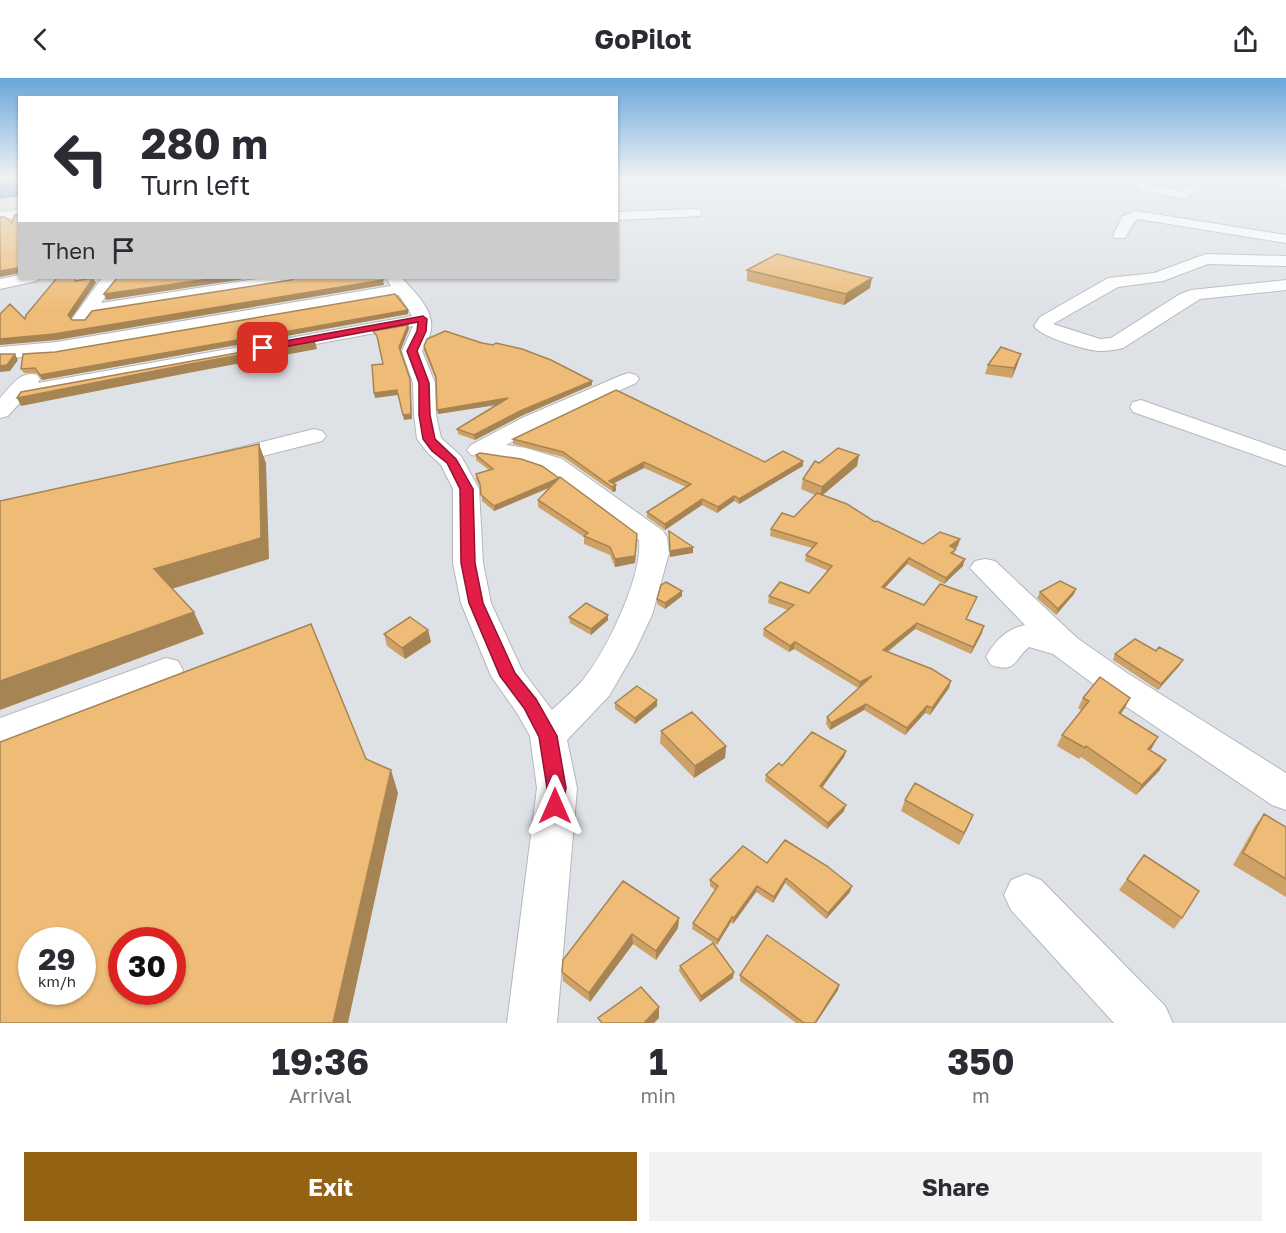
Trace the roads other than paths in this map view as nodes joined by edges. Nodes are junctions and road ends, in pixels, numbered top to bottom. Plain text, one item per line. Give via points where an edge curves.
1 (1127, 221) edge
2 (1174, 221) edge
3 (1120, 235) dead end
4 (1286, 239) edge
5 (1286, 261) edge
6 (1157, 278) junction
7 (26, 279) edge
8 (189, 279) edge
9 (291, 279) edge
10 (372, 279) edge
11 (0, 284) edge
12 (106, 285) edge
13 (1286, 285) edge
14 (1197, 294) junction
15 (408, 297) edge
16 (251, 309) edge
17 (88, 310) junction
18 (73, 329) junction
19 (57, 348) junction
20 (0, 353) edge
21 (629, 379) dead end
22 (0, 381) edge
23 (16, 394) edge
24 (1141, 407) dead end
25 (314, 436) dead end
26 (481, 449) junction
27 (1286, 459) edge
28 (452, 461) junction
29 (197, 465) edge
30 (985, 568) dead end
31 (1065, 646) junction
32 (1003, 657) dead end
33 (166, 670) dead end
34 (0, 732) edge
35 (548, 736) junction
36 (1286, 793) edge
37 (1026, 895) dead end
38 (532, 1023) edge
39 (1148, 1023) edge

1 - 3 street
2 - 4 street
5 - 6 street via 1206,259
6 - 14 street
6 - 14 street via 1114,282 1046,321 1044,327 1099,345 1116,344
7 - 11 street
8 - 12 street
9 - 16 street
10 - 16 street
12 - 17 street
13 - 14 street
15 - 16 street
15 - 16 street
15 - 28 street via 422,331 412,351 424,383 429,439
16 - 17 street
16 - 18 street
16 - 19 street
16 - 23 street
16 - 23 street
17 - 18 street
18 - 19 street
19 - 20 street
19 - 23 street
21 - 26 street
22 - 23 street
24 - 27 street
25 - 29 street
26 - 28 street
26 - 35 street via 526,455 554,464 653,537 656,553 636,615 619,651 597,687
28 - 35 street via 466,489 468,563 476,603 508,676
30 - 31 street
31 - 32 street via 1021,636 1011,643
31 - 36 street
33 - 34 street
35 - 38 street via 557,788
37 - 39 street

